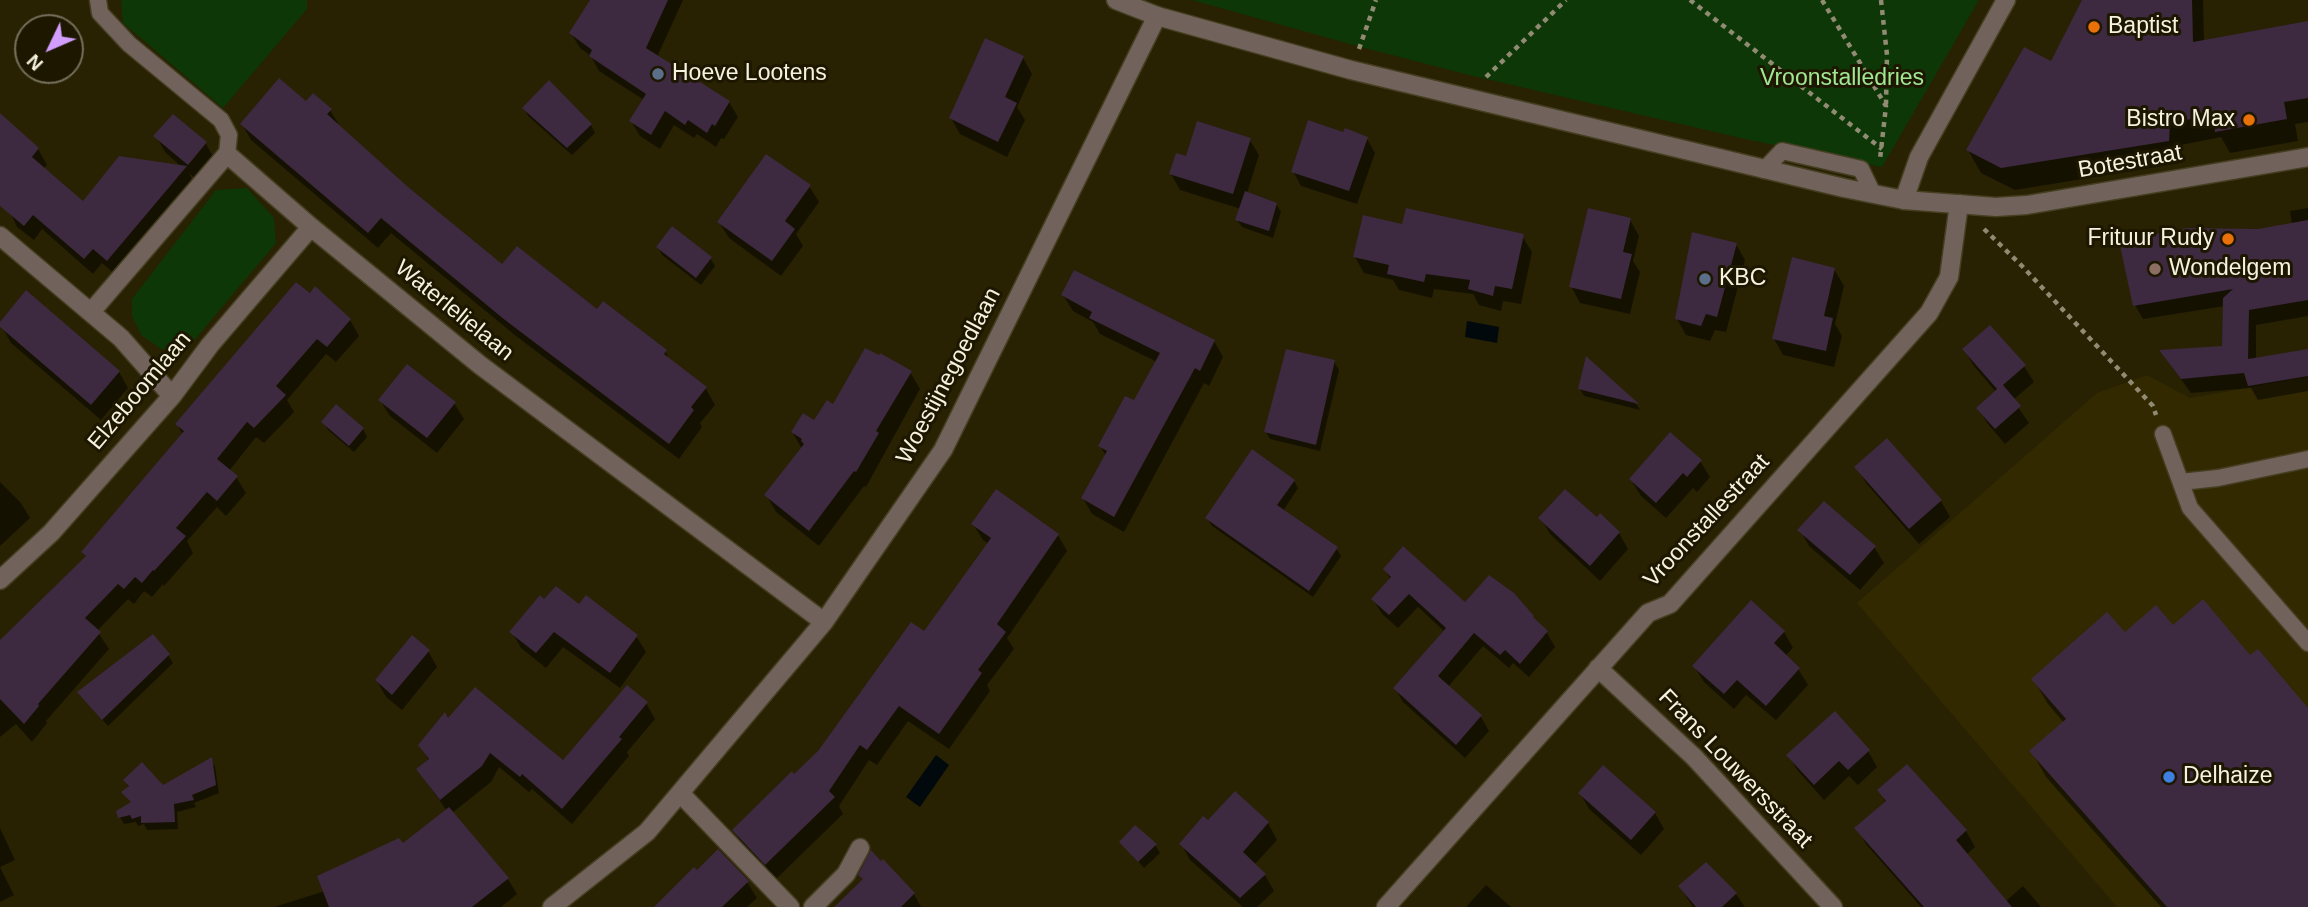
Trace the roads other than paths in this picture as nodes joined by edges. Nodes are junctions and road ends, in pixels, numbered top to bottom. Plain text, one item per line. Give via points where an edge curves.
1 (98, 0) edge
2 (1116, 0) edge
3 (2006, 0) edge
4 (1157, 16) junction
5 (227, 154) junction
6 (2308, 156) edge
7 (1905, 200) junction
8 (1959, 204) junction
9 (311, 228) junction
10 (0, 236) edge
11 (91, 312) junction
12 (172, 396) junction
13 (2163, 433) road end
14 (2308, 459) edge
15 (2181, 482) junction
16 (0, 580) edge
17 (824, 622) junction
18 (2308, 643) edge
19 (1598, 668) junction
20 (680, 793) junction
21 (860, 848) dead end
22 (552, 907) edge
23 (790, 907) edge
24 (813, 907) edge
25 (1386, 907) edge
26 (1833, 907) edge

1 - 5 lane via 100,13 130,44 221,120 229,135
2 - 4 street
3 - 7 street via 1919,157
4 - 7 street via 1464,98
4 - 17 street, Woestijnegoedlaan via 943,450
5 - 9 street, Waterlelielaan
5 - 11 street
6 - 8 street, Botestraat via 2027,205
7 - 8 street
8 - 19 street, Vroonstallestraat via 1949,277 1930,313 1670,604 1648,613
9 - 12 street, Elzeboomlaan
9 - 17 street, Waterlelielaan via 480,365
10 - 11 street
11 - 12 street via 121,338
12 - 16 street, Elzeboomlaan via 51,533
13 - 15 lane
14 - 15 lane
15 - 18 lane via 2190,508
17 - 20 street, Woestijnegoedlaan
19 - 25 street, Vroonstallestraat
19 - 26 street, Frans Louwersstraat via 1695,757
20 - 22 street, Woestijnegoedlaan via 647,832
20 - 23 street
21 - 24 street via 846,874

